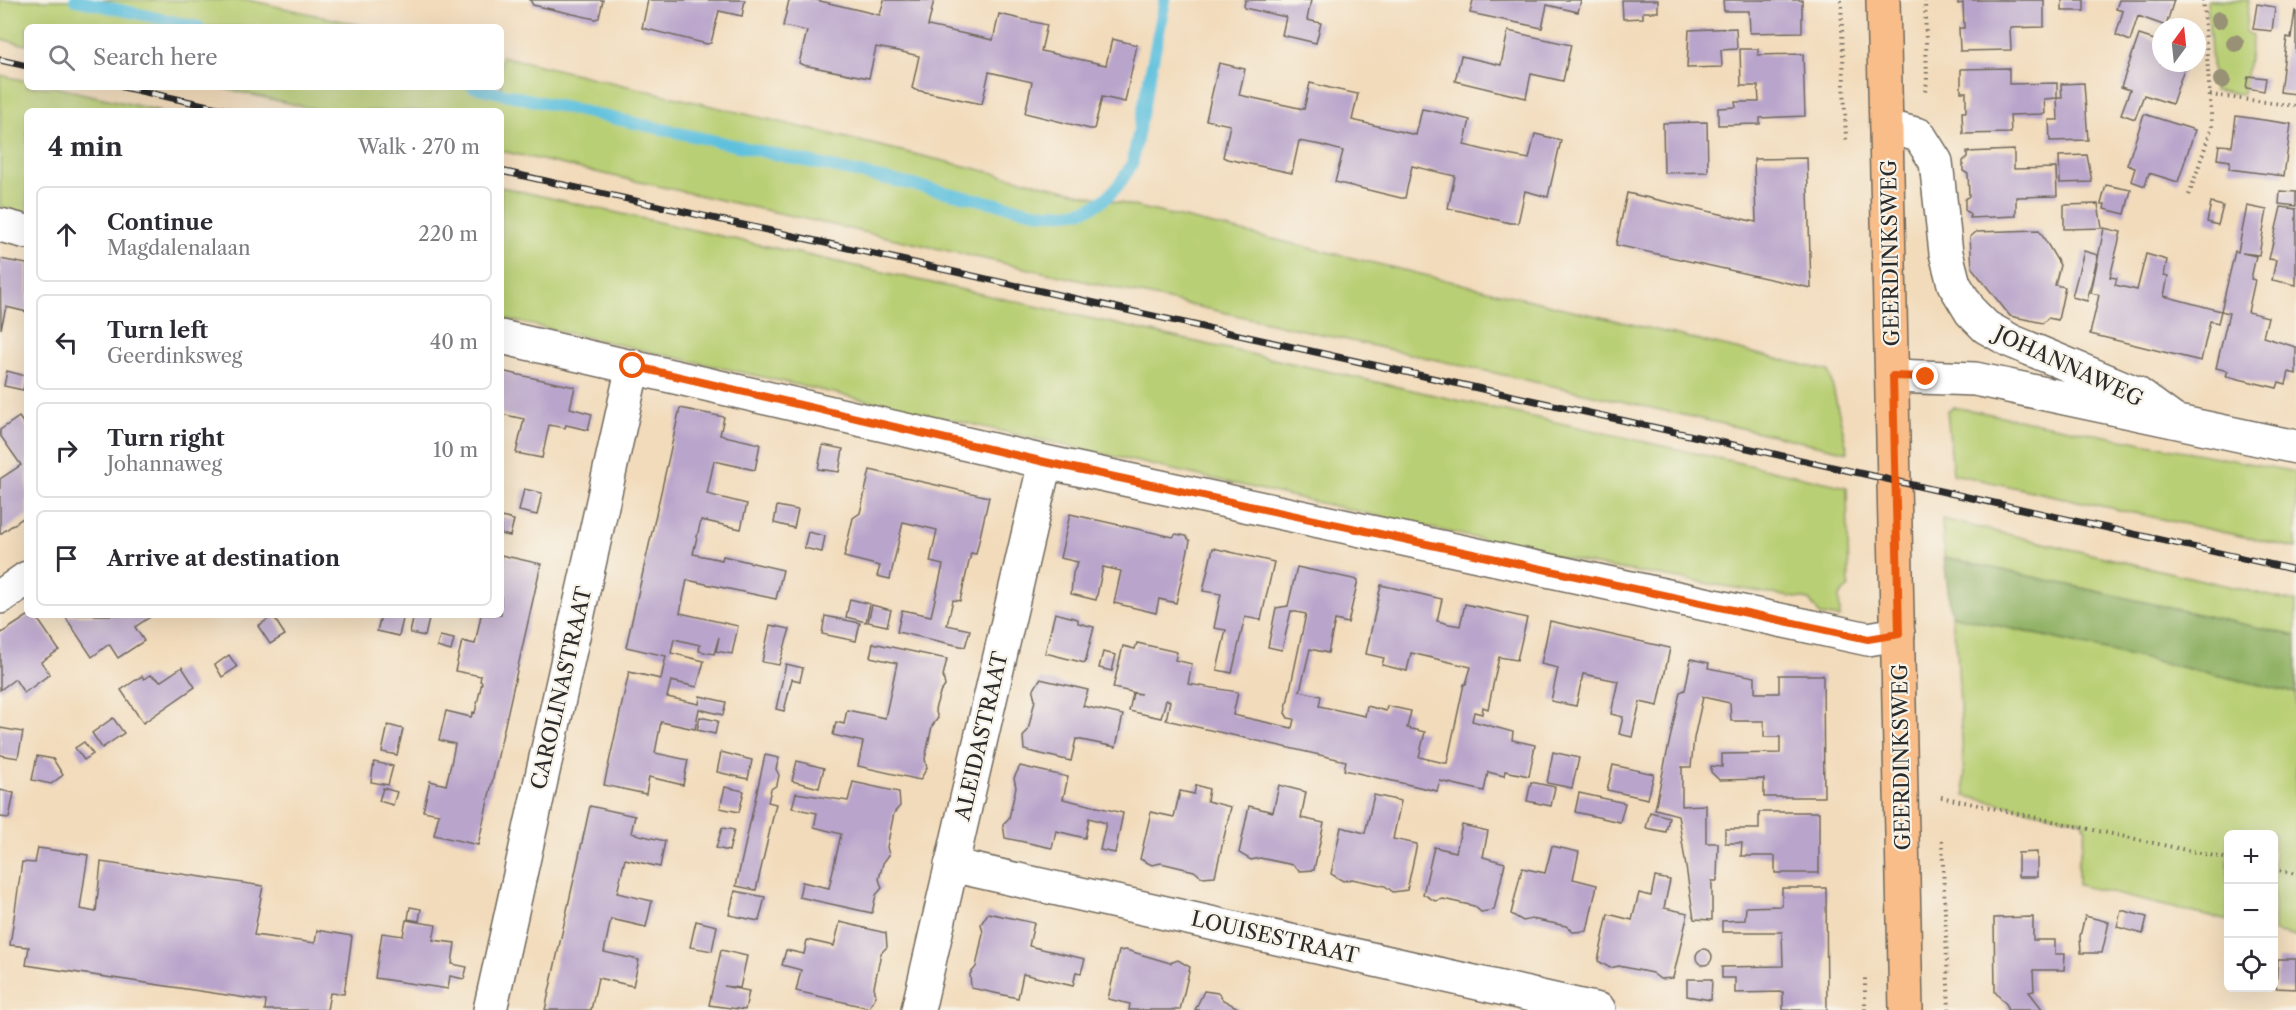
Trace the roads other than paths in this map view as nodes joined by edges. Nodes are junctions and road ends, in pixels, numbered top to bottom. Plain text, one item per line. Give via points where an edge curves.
1 (1883, 0) edge
2 (1888, 127) junction
3 (0, 225) edge
4 (24, 231) edge
5 (504, 338) edge
6 (633, 366) junction
7 (1893, 376) junction
8 (2173, 420) junction
9 (2296, 447) edge
10 (1045, 462) junction
11 (24, 580) edge
12 (0, 597) edge
13 (1899, 634) junction
14 (951, 865) junction
15 (490, 1010) edge
16 (918, 1010) edge
17 (1599, 1010) edge
18 (1906, 1010) edge

1 - 2 main road, GEERDINKSWEG
2 - 7 main road, GEERDINKSWEG
2 - 8 street, JOHANNAWEG via 1919,135 1936,162 1946,253 1954,284 1971,312 1986,327 2011,341 2136,393
3 - 4 street
5 - 6 street
6 - 10 street
6 - 15 street, CAROLINASTRAAT
7 - 8 street, JOHANNAWEG via 1975,379
7 - 13 main road, GEERDINKSWEG
8 - 9 street, JOHANNAWEG
10 - 13 street via 1868,639
10 - 14 street, ALEIDASTRAAT
11 - 12 street
13 - 18 main road, GEERDINKSWEG
14 - 16 street, ALEIDASTRAAT
14 - 17 street, LOUISESTRAAT

